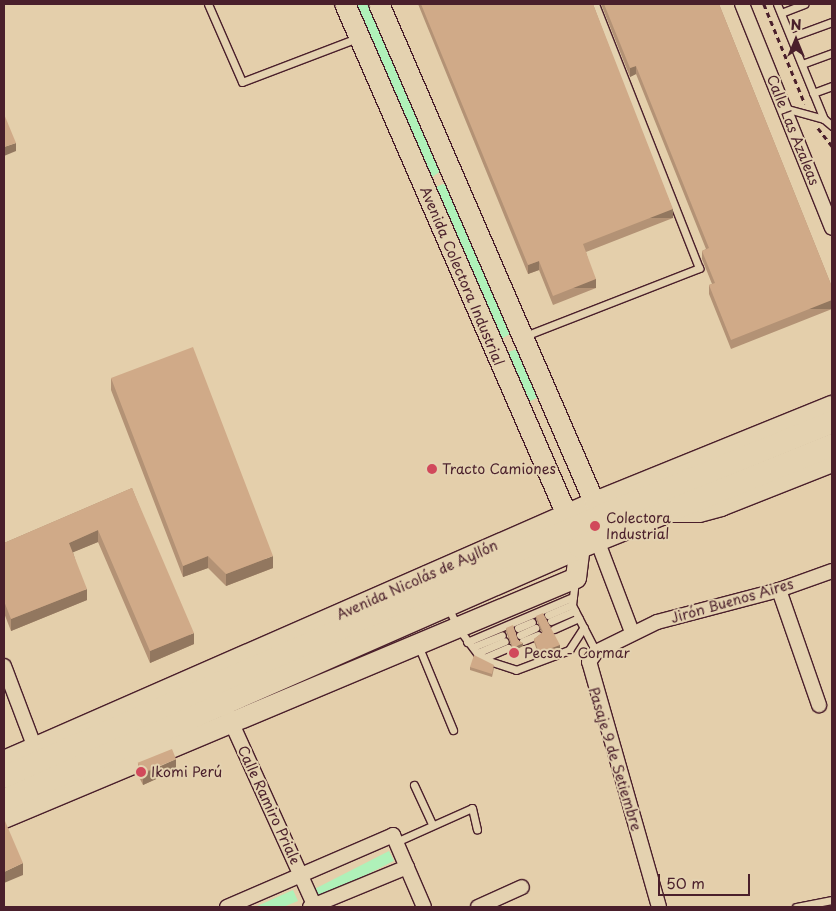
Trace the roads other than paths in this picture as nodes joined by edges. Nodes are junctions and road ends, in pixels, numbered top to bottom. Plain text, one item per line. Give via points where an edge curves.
1 (208, 4) edge
2 (345, 4) edge
3 (380, 4) edge
4 (596, 4) edge
5 (742, 4) edge
6 (777, 4) edge
7 (804, 4) edge
8 (781, 13) junction
9 (832, 22) edge
10 (359, 37) junction
11 (791, 37) junction
12 (832, 53) edge
13 (802, 64) junction
14 (832, 86) edge
15 (813, 93) junction
16 (784, 108) junction
17 (824, 119) junction
18 (832, 126) edge
19 (452, 171) junction
20 (422, 182) junction
21 (832, 228) edge
22 (523, 334) junction
23 (492, 345) junction
24 (832, 406) edge
25 (832, 422) edge
26 (832, 445) edge
27 (832, 462) edge
28 (666, 512) junction
29 (589, 526) junction
30 (832, 571) edge
31 (779, 590) junction
32 (444, 595) junction
33 (575, 602) junction
34 (584, 627) junction
35 (535, 628) joint
36 (632, 632) junction
37 (469, 642) junction
38 (418, 645) junction
39 (596, 652) junction
40 (484, 658) junction
41 (4, 666) edge
42 (222, 702) junction
43 (819, 705) dead end
44 (231, 723) junction
45 (453, 730) dead end
46 (4, 761) edge
47 (45, 771) junction
48 (4, 777) edge
49 (414, 785) dead end
50 (4, 800) edge
51 (4, 818) edge
52 (432, 824) junction
53 (477, 829) dead end
54 (395, 839) junction
55 (407, 866) junction
56 (301, 874) junction
57 (522, 887) dead end
58 (832, 900) edge
59 (227, 907) edge
60 (314, 907) edge
61 (424, 907) edge
62 (478, 907) edge
63 (659, 907) edge
64 (796, 907) edge

1 - 10 lane via 242,82
2 - 10 main road, Avenida Colectora Industrial
3 - 19 main road
4 - 22 lane via 699,268
5 - 16 street, Calle Las Azaleas
6 - 8 lane
7 - 8 lane
8 - 11 lane
9 - 11 lane
10 - 20 main road, Avenida Colectora Industrial
11 - 13 lane
12 - 13 lane
13 - 15 lane
14 - 15 lane
15 - 17 lane
16 - 17 lane
16 - 21 street, Calle Las Azaleas
17 - 18 lane
19 - 20 main road
19 - 22 main road
20 - 23 main road, Avenida Colectora Industrial
22 - 23 main road
22 - 29 main road
23 - 29 main road, Avenida Colectora Industrial
24 - 29 main road, Avenida Nicolás de Ayllón
25 - 29 main road, Avenida Nicolás de Ayllón
26 - 28 main road, Avenida Nicolás de Ayllón
27 - 28 main road via 721,506 699,512
28 - 29 main road, Avenida Nicolás de Ayllón
29 - 32 main road, Avenida Nicolás de Ayllón
29 - 33 main road
29 - 36 street
29 - 47 main road, Avenida Nicolás de Ayllón
30 - 31 street, Jirón Buenos Aires
31 - 36 street, Jirón Buenos Aires via 657,622
31 - 43 street
32 - 37 lane
32 - 42 main road, Avenida Nicolás de Ayllón
32 - 47 main road, Avenida Nicolás de Ayllón
33 - 33 lane via 551,622
33 - 34 lane
33 - 37 main road, Avenida Nicolás de Ayllón
34 - 39 lane
34 - 40 lane via 569,650 520,669
35 - 35 lane via 520,635
36 - 39 street
37 - 38 main road, Avenida Nicolás de Ayllón
37 - 40 lane
37 - 40 lane via 505,641
38 - 44 main road, Avenida Nicolás de Ayllón
38 - 45 lane
39 - 63 street, Pasaje 9 de Setiembre via 588,662 588,669
41 - 47 street
42 - 44 street, Calle Ramiro Priale
42 - 47 main road, Avenida Nicolás de Ayllón
44 - 47 main road, Avenida Nicolás de Ayllón
44 - 56 street, Calle Ramiro Priale
46 - 47 main road, Avenida Nicolás de Ayllón
47 - 48 main road, Avenida Nicolás de Ayllón
47 - 50 main road, Avenida Nicolás de Ayllón
47 - 51 main road, Avenida Nicolás de Ayllón
49 - 52 lane
52 - 53 lane via 472,808
52 - 54 lane
54 - 55 street
54 - 56 street
55 - 60 street
55 - 61 street
56 - 59 street
56 - 60 street, Calle Ramiro Priale
57 - 62 street
58 - 64 lane

